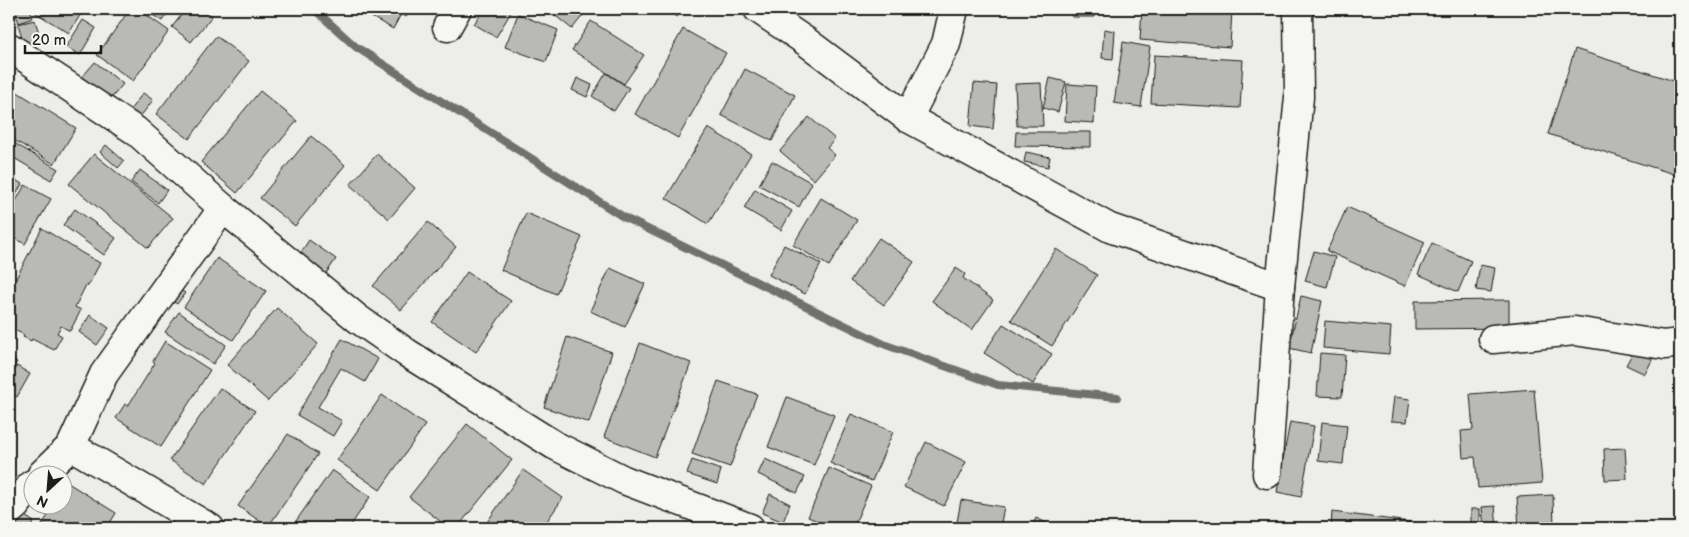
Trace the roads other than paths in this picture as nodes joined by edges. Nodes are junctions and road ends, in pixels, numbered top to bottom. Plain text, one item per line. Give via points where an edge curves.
1 (758, 9) edge
2 (954, 9) edge
3 (1298, 9) edge
4 (9, 47) edge
5 (908, 118) junction
6 (223, 208) junction
7 (1280, 287) junction
8 (1492, 339) dead end
9 (1680, 342) edge
10 (71, 446) junction
11 (52, 464) edge
12 (1268, 474) dead end
13 (22, 497) edge
14 (9, 511) edge
15 (699, 518) edge
16 (210, 528) edge
17 (750, 528) edge

1 - 5 street
2 - 5 street via 946,44
3 - 7 street via 1299,96
4 - 6 street via 136,131
5 - 7 street via 1110,228
6 - 10 street via 104,374
6 - 15 street via 358,318 407,353 554,444
7 - 12 street
8 - 9 street via 1575,331 1664,345
10 - 11 street
10 - 16 street
13 - 14 street
15 - 17 street

